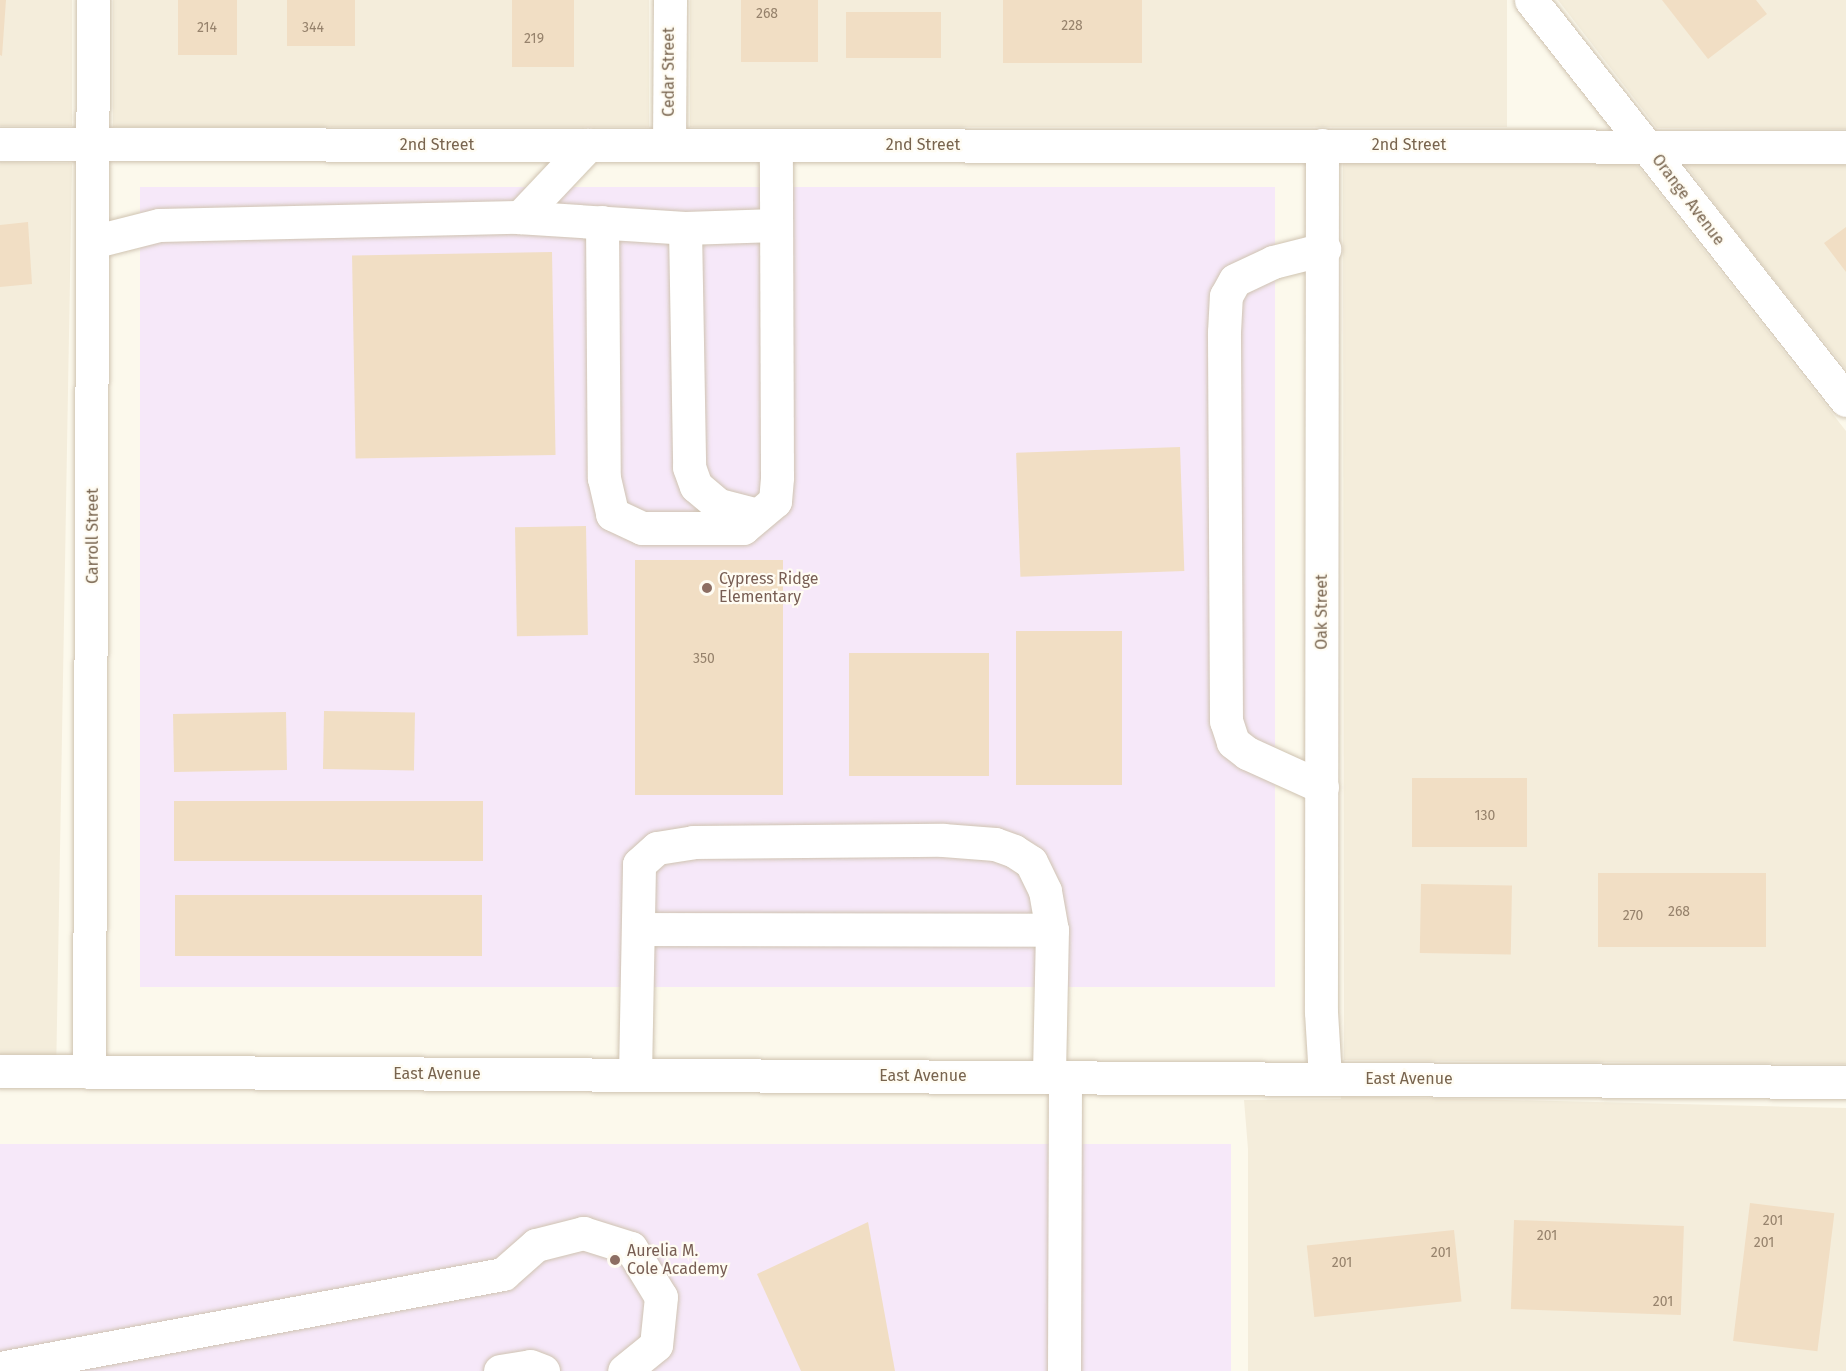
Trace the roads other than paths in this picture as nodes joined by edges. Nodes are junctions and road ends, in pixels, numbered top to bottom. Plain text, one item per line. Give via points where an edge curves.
1 (93, 0) edge
2 (670, 0) edge
3 (1532, 0) edge
4 (0, 144) edge
5 (92, 145) junction
6 (588, 145) junction
7 (669, 145) junction
8 (776, 145) junction
9 (1322, 145) junction
10 (1647, 146) junction
11 (1846, 147) edge
12 (520, 217) junction
13 (588, 221) junction
14 (776, 225) junction
15 (686, 228) junction
16 (92, 242) junction
17 (1324, 249) junction
18 (1846, 400) edge
19 (758, 515) junction
20 (1322, 787) junction
21 (638, 929) junction
22 (1052, 930) junction
23 (0, 1071) edge
24 (89, 1072) junction
25 (635, 1075) junction
26 (1057, 1077) junction
27 (1325, 1078) junction
28 (1846, 1082) edge
29 (0, 1368) edge
30 (500, 1371) edge
31 (543, 1371) edge
32 (624, 1371) edge
33 (1064, 1371) edge

1 - 5 street, Carroll Street
2 - 7 street, Cedar Street
3 - 10 street, Orange Avenue
4 - 5 street, 2nd Street
5 - 6 street, 2nd Street
5 - 16 street, Carroll Street
6 - 7 street, 2nd Street
6 - 12 street
7 - 8 street, 2nd Street
8 - 9 street, 2nd Street
8 - 14 street
9 - 10 street, 2nd Street
9 - 17 street, Oak Street
10 - 11 street, 2nd Street
10 - 18 street, Orange Avenue
12 - 13 street
12 - 16 street via 159,225
13 - 15 street
13 - 19 street via 604,478 612,514 642,528 699,529 743,528
14 - 15 street
14 - 19 street via 777,477 775,501
15 - 19 street via 689,467 696,486 719,505
16 - 24 street, Carroll Street
17 - 20 street, Oak Street
17 - 20 street via 1273,262 1235,280 1226,296 1224,332 1226,721 1233,741 1247,753
20 - 27 street, Oak Street
21 - 22 street
21 - 22 street via 639,864 657,848 693,842 943,840 995,844 1031,862 1045,891
21 - 25 street
22 - 26 street
23 - 24 street, East Avenue
24 - 25 street, East Avenue
25 - 26 street, East Avenue
26 - 27 street, East Avenue
26 - 33 street
27 - 28 street, East Avenue
29 - 32 street via 504,1274 536,1245 583,1233 631,1248 661,1297 656,1345
30 - 31 street via 530,1366

